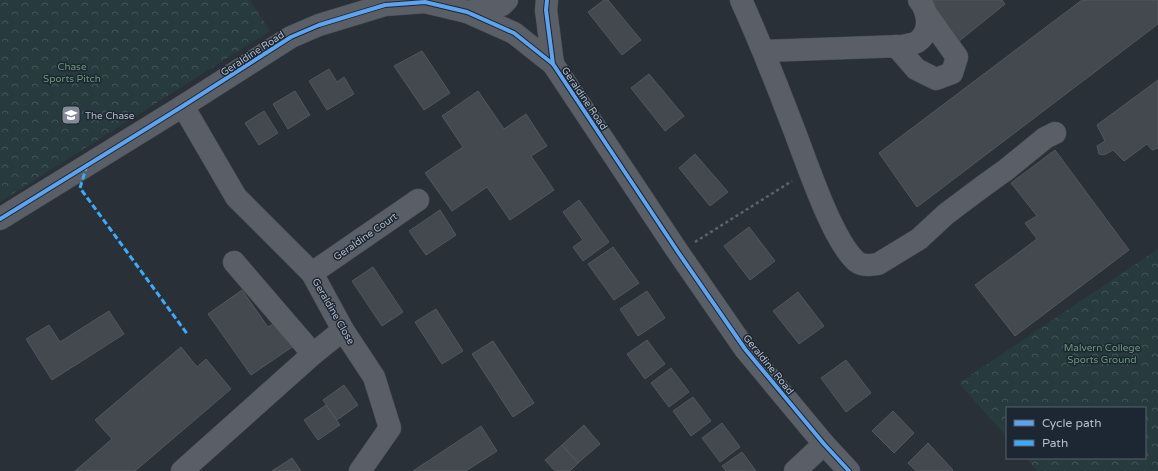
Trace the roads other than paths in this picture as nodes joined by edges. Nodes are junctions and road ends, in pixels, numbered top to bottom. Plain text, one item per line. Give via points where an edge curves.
1 (507, 0) edge
2 (547, 0) edge
3 (742, 0) edge
4 (441, 3) edge
5 (923, 8) edge
6 (468, 12) junction
7 (896, 46) junction
8 (764, 51) junction
9 (553, 64) junction
10 (183, 106) junction
11 (1055, 134) dead end
12 (418, 200) dead end
13 (0, 219) edge
14 (234, 262) dead end
15 (312, 273) junction
16 (344, 330) junction
17 (313, 354) junction
18 (824, 444) junction
19 (182, 471) edge
20 (360, 471) edge
21 (795, 471) edge
22 (849, 471) edge

1 - 6 street via 502,5
2 - 9 street
3 - 8 street
4 - 6 street, Geraldine Road
4 - 10 street, Geraldine Road via 385,5 319,25 291,37
5 - 7 street via 927,30 917,42
5 - 7 street via 957,58 952,73 936,80 916,69
6 - 9 street, Geraldine Road via 514,33
7 - 8 street
8 - 11 street via 822,202 841,241 858,263 871,266 878,264 919,239 946,214 1045,138
9 - 18 street, Geraldine Road via 745,349
10 - 13 street, Geraldine Road
10 - 15 street, Geraldine Close via 236,197
12 - 15 street, Geraldine Court
14 - 17 street
15 - 16 street, Geraldine Close
16 - 17 street
16 - 20 street, Geraldine Close via 374,377 390,428
17 - 19 street
18 - 21 street
18 - 22 street, Geraldine Road

